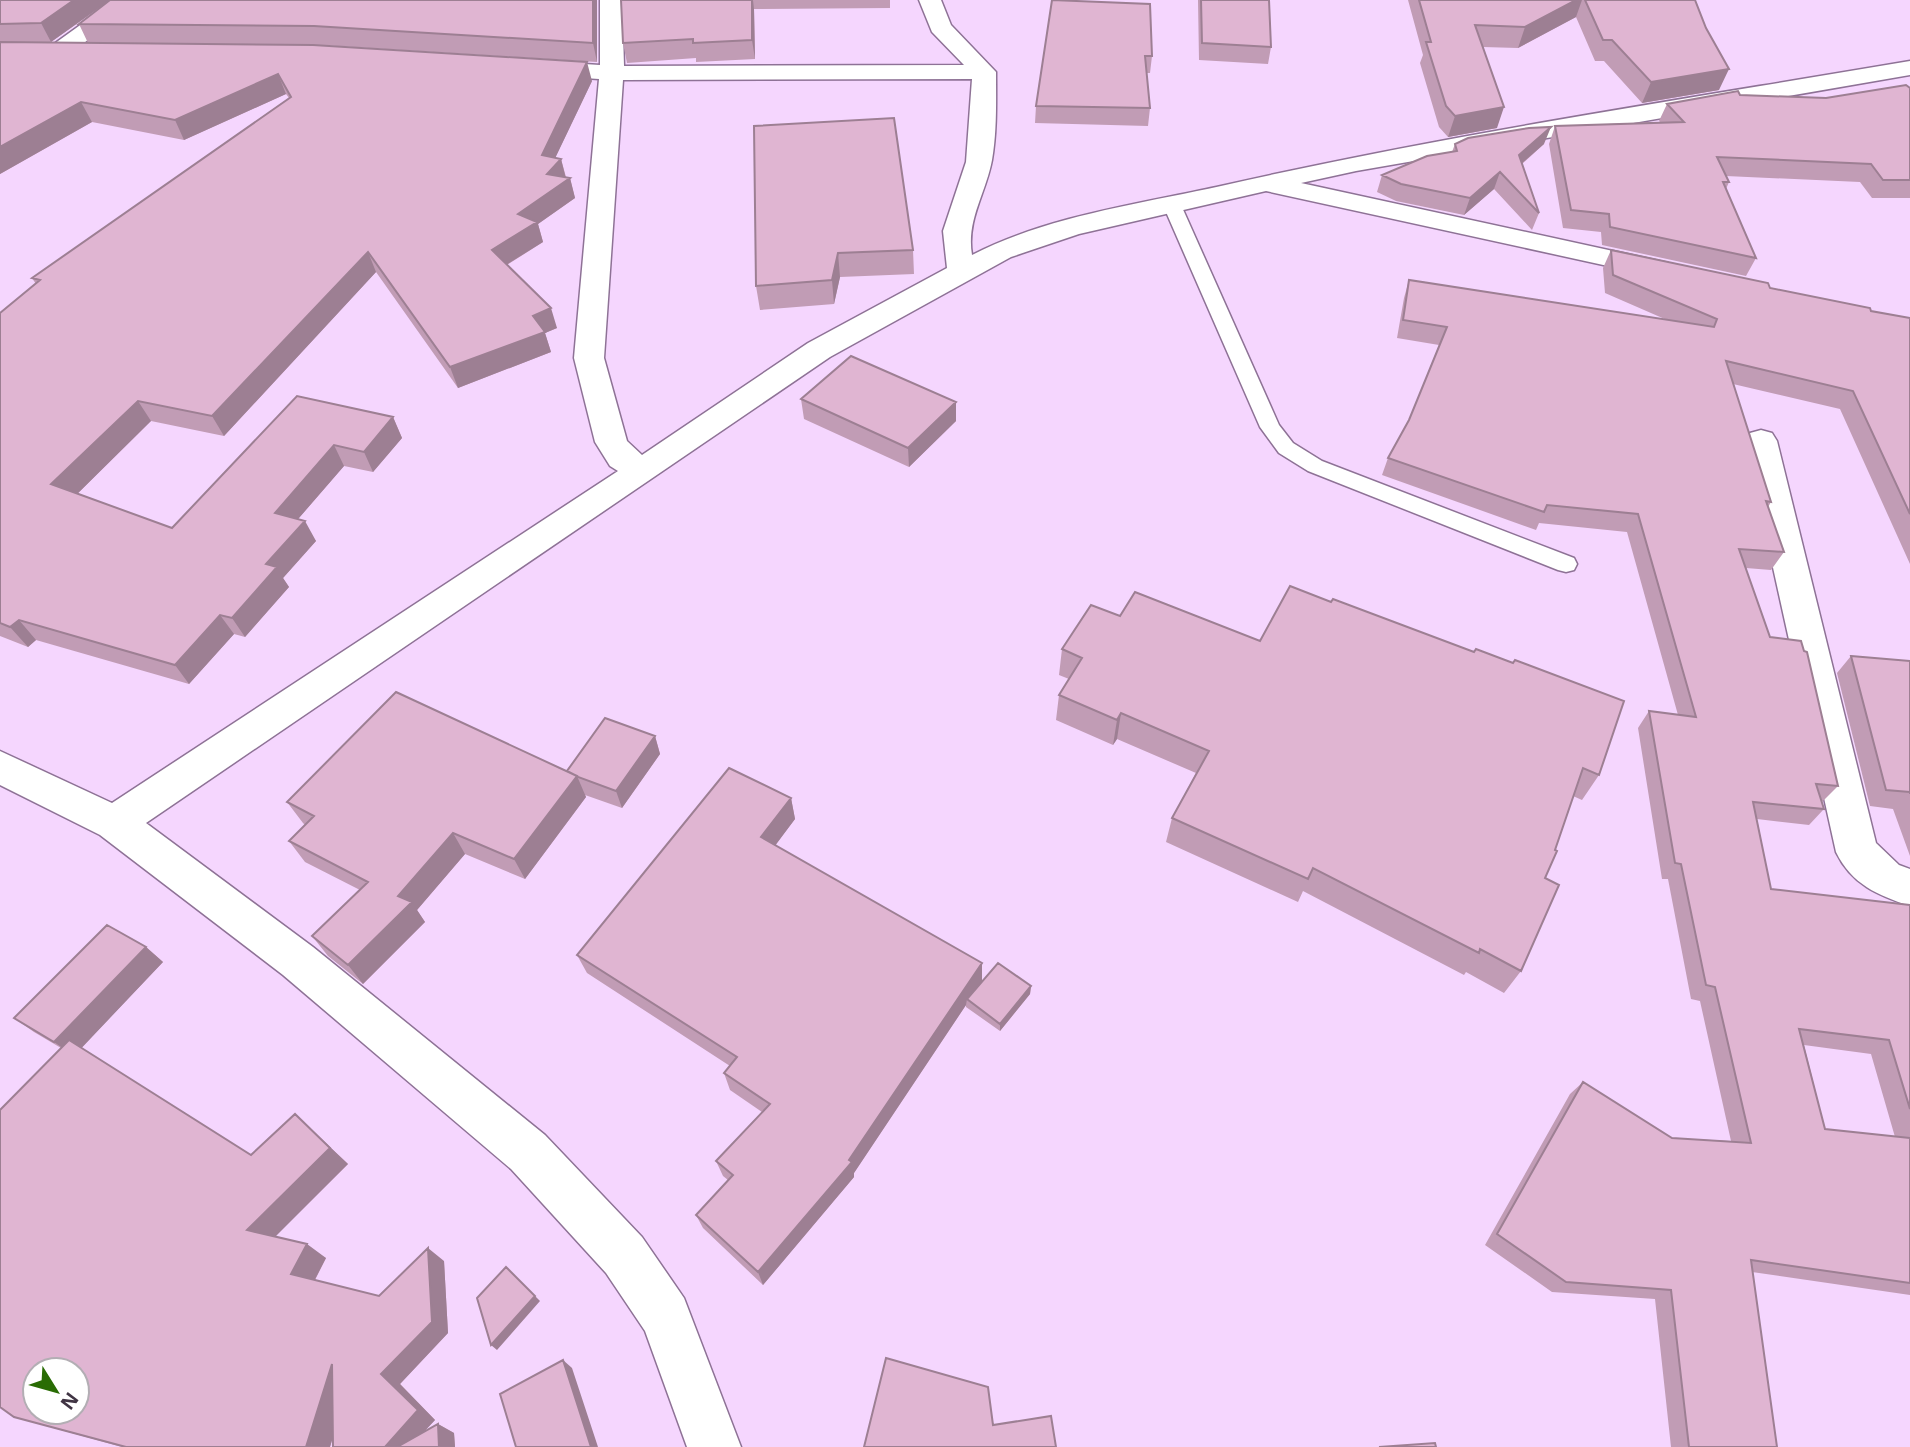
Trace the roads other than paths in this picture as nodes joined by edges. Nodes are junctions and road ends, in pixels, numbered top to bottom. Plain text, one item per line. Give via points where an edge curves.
1 (129, 0) edge
2 (611, 0) edge
3 (930, 0) edge
4 (28, 53) edge
5 (55, 54) junction
6 (95, 54) edge
7 (515, 67) edge
8 (1910, 68) edge
9 (984, 72) junction
10 (612, 73) junction
11 (1265, 184) junction
12 (1172, 205) junction
13 (962, 271) junction
14 (1680, 274) edge
15 (1761, 441) dead end
16 (642, 471) junction
17 (1566, 564) dead end
18 (0, 766) edge
19 (114, 823) junction
20 (1910, 888) edge
21 (714, 1447) edge

1 - 5 street
2 - 10 street
3 - 9 street via 940,27
4 - 5 street
5 - 6 street
7 - 10 street
8 - 11 street via 1370,160
9 - 10 street
9 - 13 street via 983,129 976,173 955,230 954,247
10 - 16 street via 589,359 611,442 622,458
11 - 12 street
11 - 14 street
12 - 13 street via 1071,228 1001,251
12 - 17 lane via 1270,427 1286,448 1315,466
13 - 16 street via 819,350
15 - 20 street via 1857,852 1884,878
16 - 19 street
18 - 19 street
19 - 21 street via 298,961 528,1152 624,1255 666,1316

